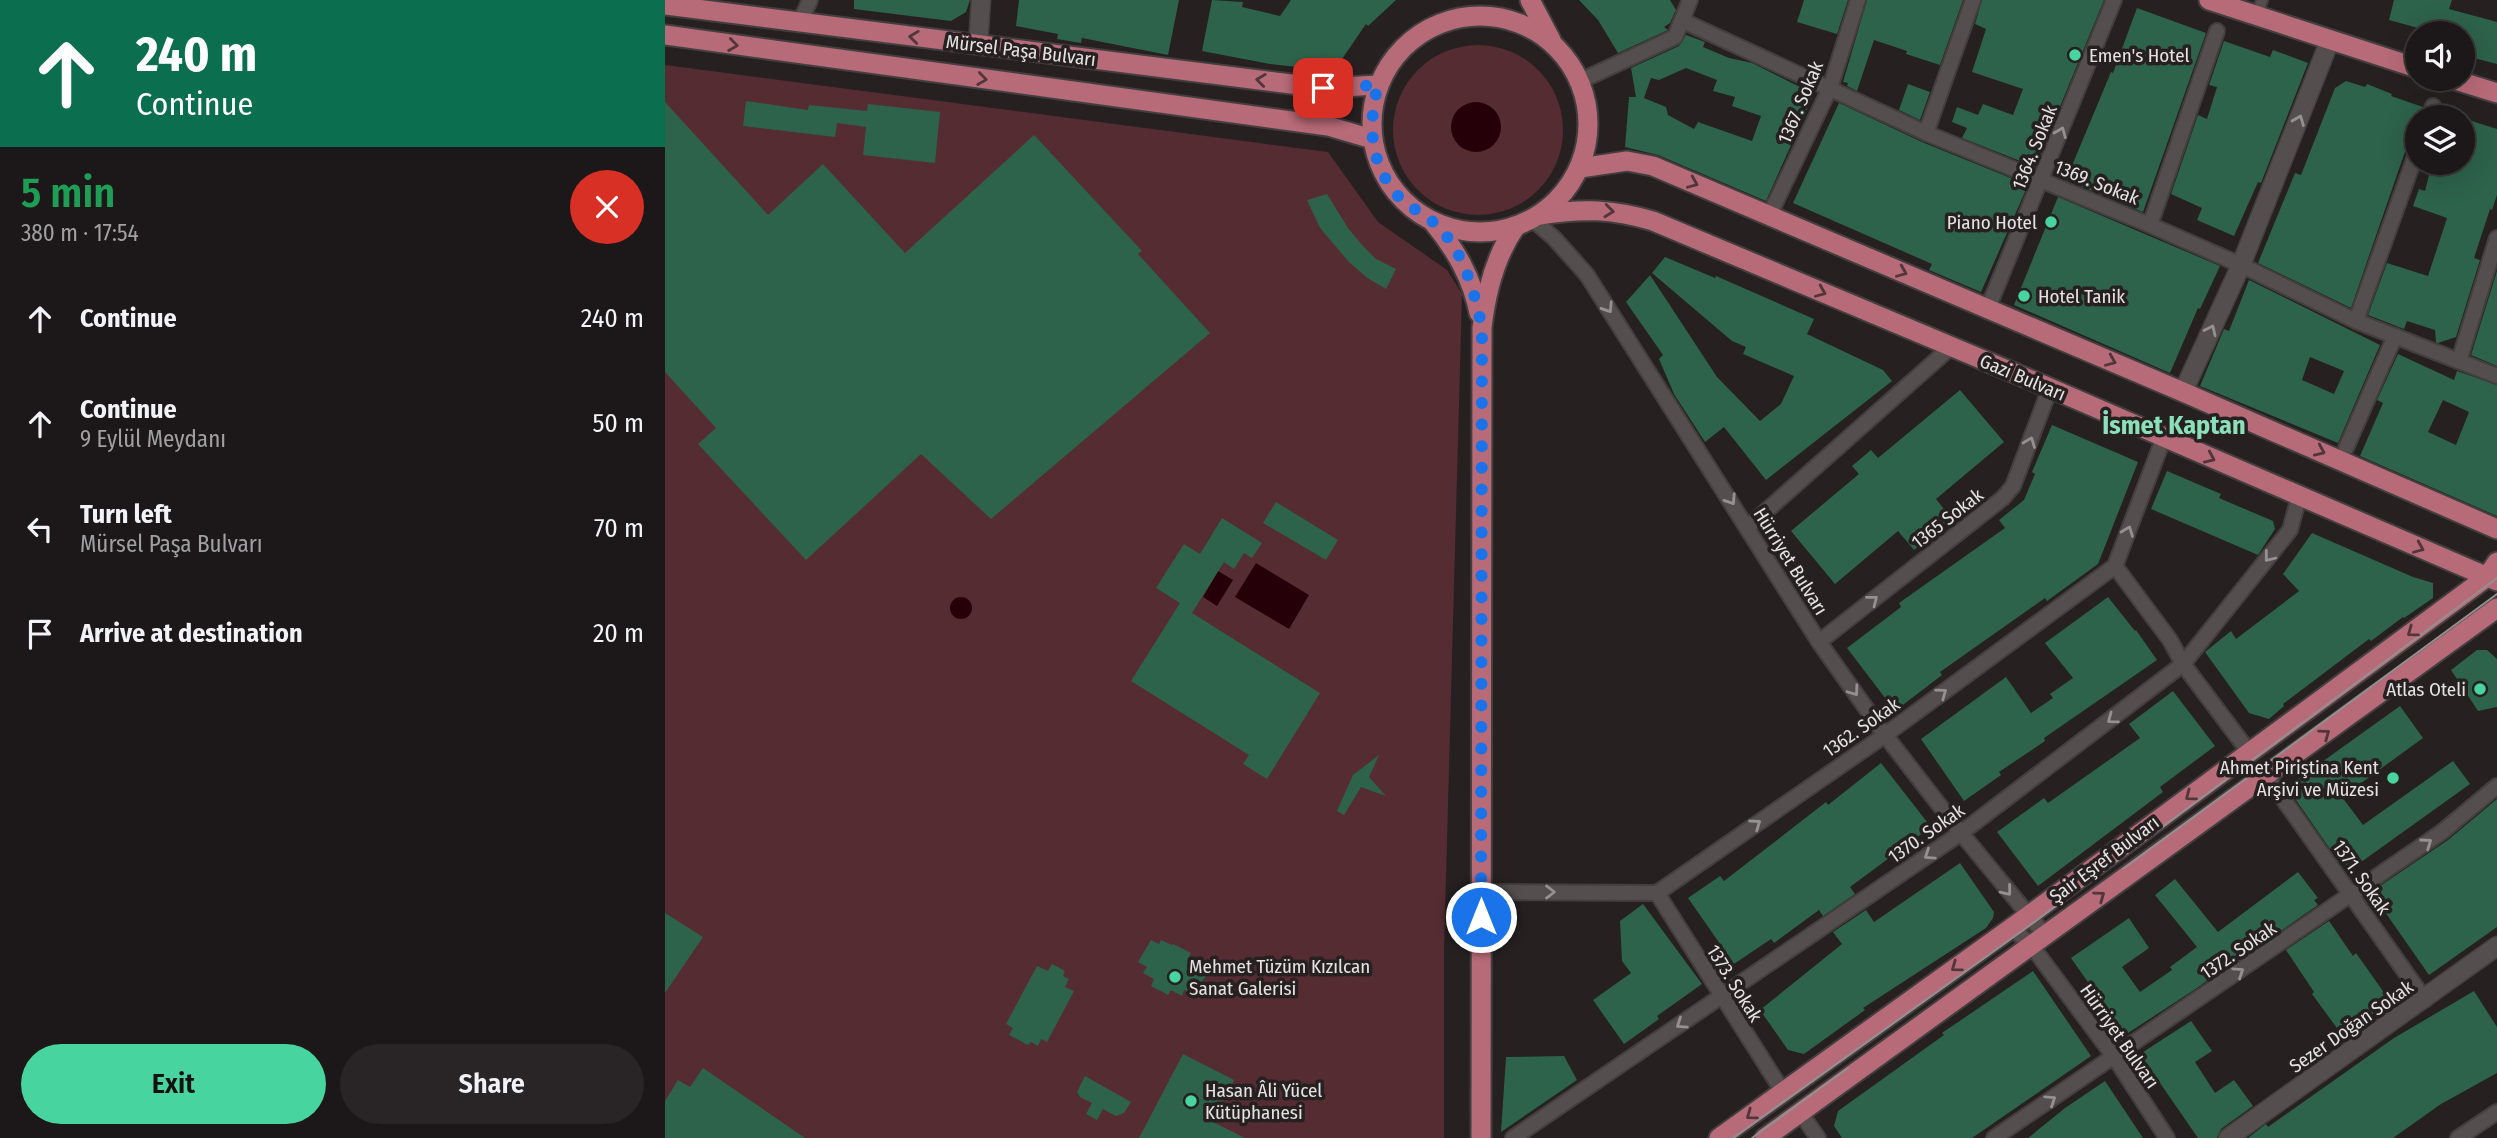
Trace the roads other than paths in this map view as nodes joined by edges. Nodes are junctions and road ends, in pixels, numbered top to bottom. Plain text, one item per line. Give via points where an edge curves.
1 (810, 0) edge
2 (981, 0) edge
3 (1530, 0) edge
4 (1690, 0) edge
5 (1858, 0) edge
6 (1973, 0) edge
7 (2114, 0) edge
8 (2209, 0) edge
9 (674, 4) edge
10 (2260, 8) edge
11 (1450, 10) edge
12 (1683, 21) junction
13 (800, 22) junction
14 (2217, 31) dead end
15 (665, 35) edge
16 (2330, 40) junction
17 (1551, 41) junction
18 (978, 45) junction
19 (2405, 64) edge
20 (1580, 81) junction
21 (1378, 85) junction
22 (2475, 86) edge
23 (1830, 88) junction
24 (2497, 93) edge
25 (1926, 133) junction
26 (1372, 139) junction
27 (1580, 167) junction
28 (2408, 175) edge
29 (2041, 180) junction
30 (1769, 216) junction
31 (1530, 220) junction
32 (1433, 222) junction
33 (2150, 225) junction
34 (2497, 237) edge
35 (2241, 265) junction
36 (1988, 308) junction
37 (2356, 321) junction
38 (1482, 328) junction
39 (2395, 336) junction
40 (1951, 347) junction
41 (2459, 361) junction
42 (2497, 376) edge
43 (2050, 388) junction
44 (2183, 392) junction
45 (2164, 437) junction
46 (2346, 448) dead end
47 (2299, 497) junction
48 (1748, 527) junction
49 (2497, 529) edge
50 (2115, 566) junction
51 (2495, 578) edge
52 (2497, 608) edge
53 (1819, 642) junction
54 (2183, 664) junction
55 (1885, 735) junction
56 (2249, 752) junction
57 (2267, 776) junction
58 (2497, 786) edge
59 (1961, 833) junction
60 (1481, 892) junction
61 (1657, 893) junction
62 (2351, 896) junction
63 (2019, 922) junction
64 (2038, 940) junction
65 (2497, 946) edge
66 (1721, 997) junction
67 (2425, 1000) junction
68 (2115, 1058) junction
69 (1783, 1092) junction
70 (1800, 1112) junction
71 (2497, 1112) edge
72 (1481, 1138) edge
73 (1513, 1138) edge
74 (1719, 1138) edge
75 (1765, 1138) edge
76 (1818, 1138) edge
77 (1994, 1138) edge
78 (2167, 1138) edge
79 (2228, 1138) edge
80 (2458, 1138) edge

1 - 13 street
2 - 18 street
3 - 17 main road
4 - 12 street
5 - 23 street, 1367. Sokak
6 - 25 street
29 -> 7 street, 1364. Sokak
8 - 10 main road
9 - 13 main road, Mürsel Paşa Bulvarı
10 - 16 main road
11 - 17 main road via 1520,23
11 - 21 main road via 1406,44
12 - 20 street via 1675,37
12 - 23 street, 1369. Sokak
18 -> 13 main road, Mürsel Paşa Bulvarı
14 - 33 street
15 -> 26 main road, Mürsel Paşa Bulvarı via 1328,126
16 - 19 main road
35 -> 16 street
17 - 20 main road
21 -> 18 main road, Mürsel Paşa Bulvarı via 1323,88
20 - 27 main road via 1588,110 1588,139
21 - 26 main road via 1371,111
22 - 24 main road
23 - 25 street, 1369. Sokak
23 - 30 street, 1367. Sokak
25 - 29 street, 1369. Sokak
26 - 32 main road via 1381,169 1398,195
27 -> 30 main road via 1627,161 1653,166
27 - 31 main road via 1568,189
28 - 37 street
29 - 33 street, 1369. Sokak
29 - 36 street, 1364. Sokak
30 -> 36 main road
31 - 32 main road via 1495,232 1453,229
31 - 38 main road via 1504,243 1485,296
31 -> 40 main road, Gazi Bulvarı via 1577,209 1653,221
31 -> 48 street, Hürriyet Bulvarı via 1587,275
32 - 38 main road via 1474,288
33 - 35 street, 1369. Sokak
34 - 41 street
35 - 37 street, 1369. Sokak
44 -> 35 street
36 -> 44 main road
37 - 39 street, 1369. Sokak
38 - 60 main road
39 - 41 street, 1369. Sokak
39 - 46 street
40 - 43 main road, Gazi Bulvarı
40 - 48 street
41 - 42 street, 1369. Sokak
43 - 45 main road, Gazi Bulvarı
53 -> 43 street, 1365 Sokak via 2003,498 2013,485
44 -> 49 main road
45 -> 47 main road, Gazi Bulvarı
50 -> 45 street
47 -> 51 main road, Gazi Bulvarı
47 -> 54 street, 1370. Sokak via 2290,530
48 - 53 street, Hürriyet Bulvarı
50 - 54 street
55 -> 50 street, 1362. Sokak
51 -> 56 main road, Şair Eşref Bulvarı
57 -> 52 main road
53 -> 55 street, Hürriyet Bulvarı
54 - 56 street
54 -> 59 street, 1370. Sokak
55 - 59 street, Hürriyet Bulvarı
61 -> 55 street, 1362. Sokak
56 -> 63 main road, Şair Eşref Bulvarı
57 - 62 street, 1371. Sokak
64 -> 57 main road
62 -> 58 street, 1372. Sokak via 2442,832
59 -> 63 street, Hürriyet Bulvarı
59 -> 66 street, 1370. Sokak
60 -> 61 street
60 - 72 main road
61 - 66 street, 1373. Sokak
62 - 67 street, 1371. Sokak
68 -> 62 street, 1372. Sokak
63 - 64 street, Hürriyet Bulvarı
63 -> 69 main road, Şair Eşref Bulvarı
64 - 68 street, Hürriyet Bulvarı
64 - 70 main road
65 - 67 street, Sezer Doğan Sokak
66 - 69 street, 1373. Sokak
66 -> 73 street, 1370. Sokak
67 - 79 street, Sezer Doğan Sokak
77 -> 68 street, 1372. Sokak
68 - 78 street, Hürriyet Bulvarı
69 -> 74 main road, Şair Eşref Bulvarı
70 - 75 main road
70 - 76 street
71 - 80 street

